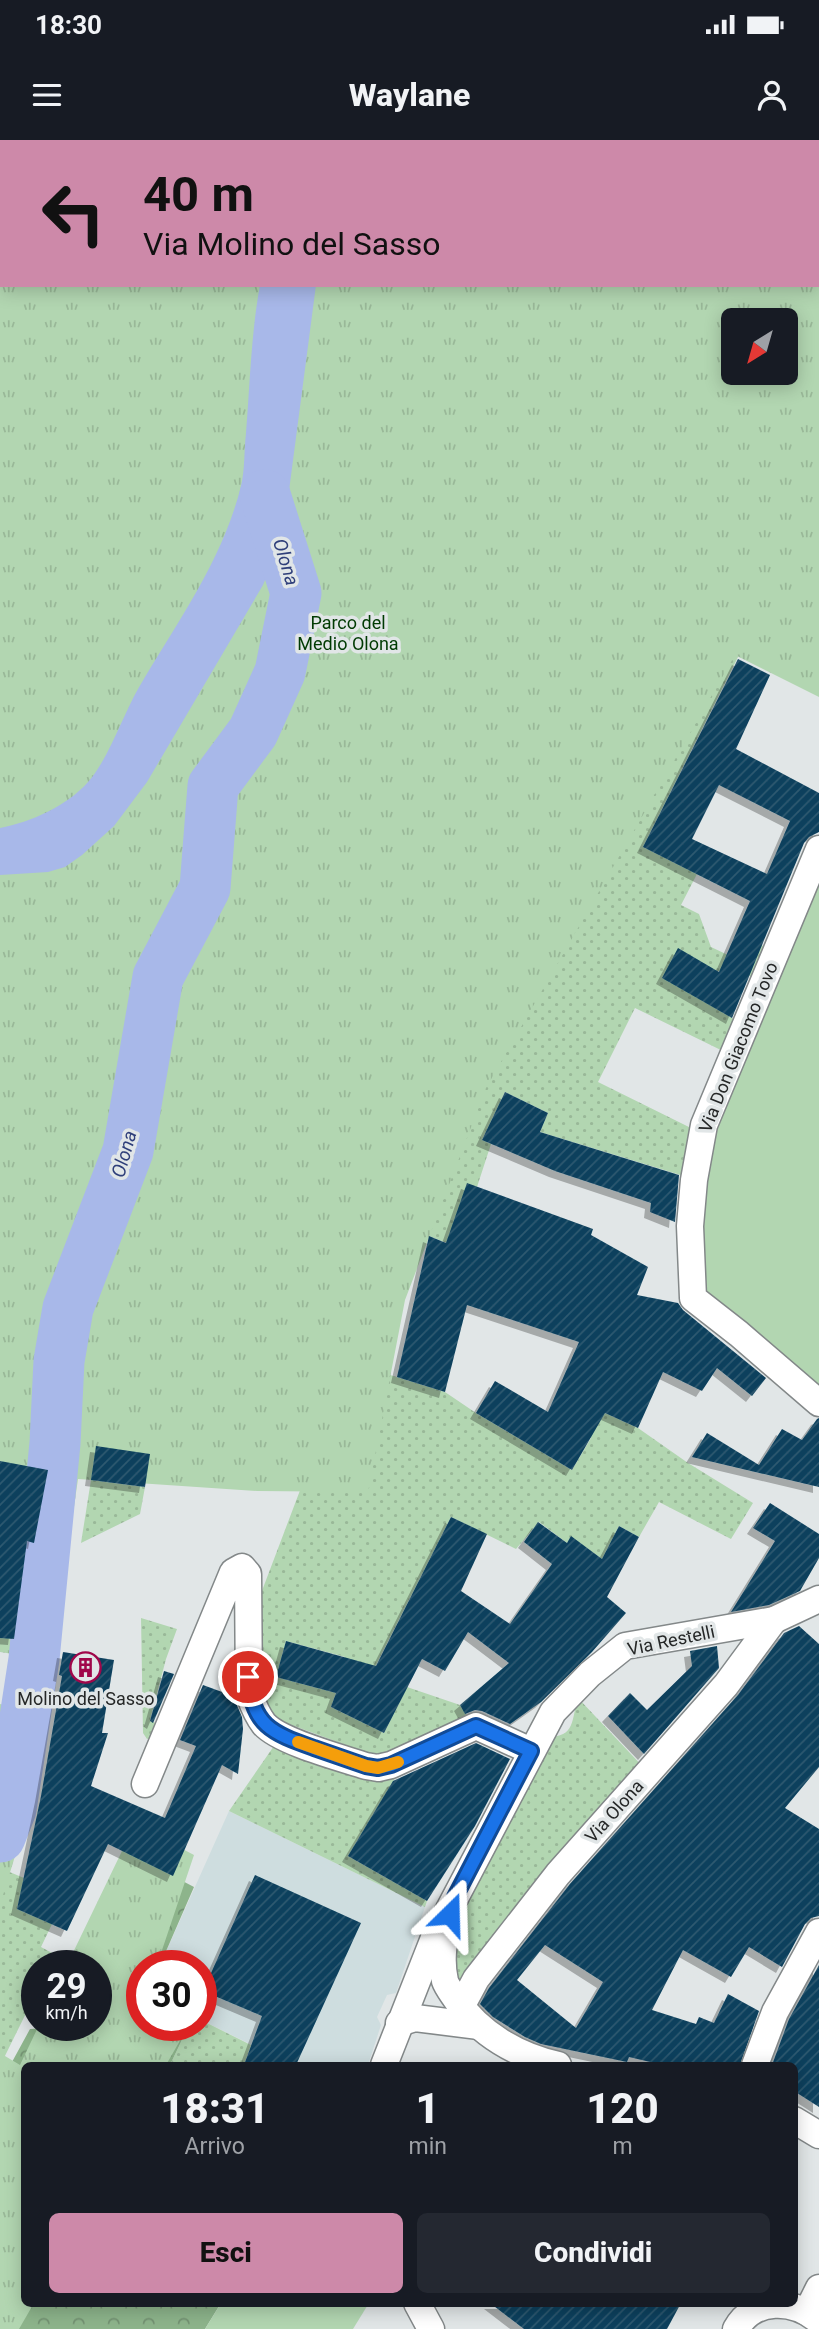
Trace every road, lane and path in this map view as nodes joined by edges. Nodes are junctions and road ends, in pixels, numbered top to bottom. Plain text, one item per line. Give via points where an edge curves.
1 (819, 849) edge
2 (819, 1403) edge
3 (819, 1599) edge
4 (774, 1620) junction
5 (531, 1751) junction
6 (145, 1784) dead end
7 (455, 1897) junction
8 (819, 1932) edge
9 (461, 2007) junction
10 (399, 2023) junction
11 (479, 2026) junction
12 (385, 2062) edge
13 (546, 2062) edge
14 (756, 2062) edge
15 (798, 2122) edge
16 (819, 2135) edge
17 (816, 2301) edge
18 (798, 2304) edge
19 (419, 2307) edge
20 (764, 2307) edge
21 (431, 2329) edge
22 (736, 2329) edge

1 - 2 street, Via Don Giacomo Tovo via 704,1125 690,1226 693,1297
3 - 4 street, Via Restelli
4 - 5 street, Via Restelli via 625,1646 553,1712
4 - 9 street, Via Olona via 726,1685 558,1874 476,1979
5 - 6 street via 476,1726 378,1768 279,1735 265,1725 249,1694 248,1574 242,1567 233,1572
5 - 7 street, Via Restelli
7 - 9 street via 442,1960 446,1984
7 - 10 street, Via Restelli
8 - 14 street via 775,2012
9 - 11 street
10 - 11 street via 415,2018
10 - 12 street, Via Restelli
11 - 13 street via 513,2050
15 - 16 street
17 - 18 street
19 - 21 street
20 - 22 street via 747,2315

